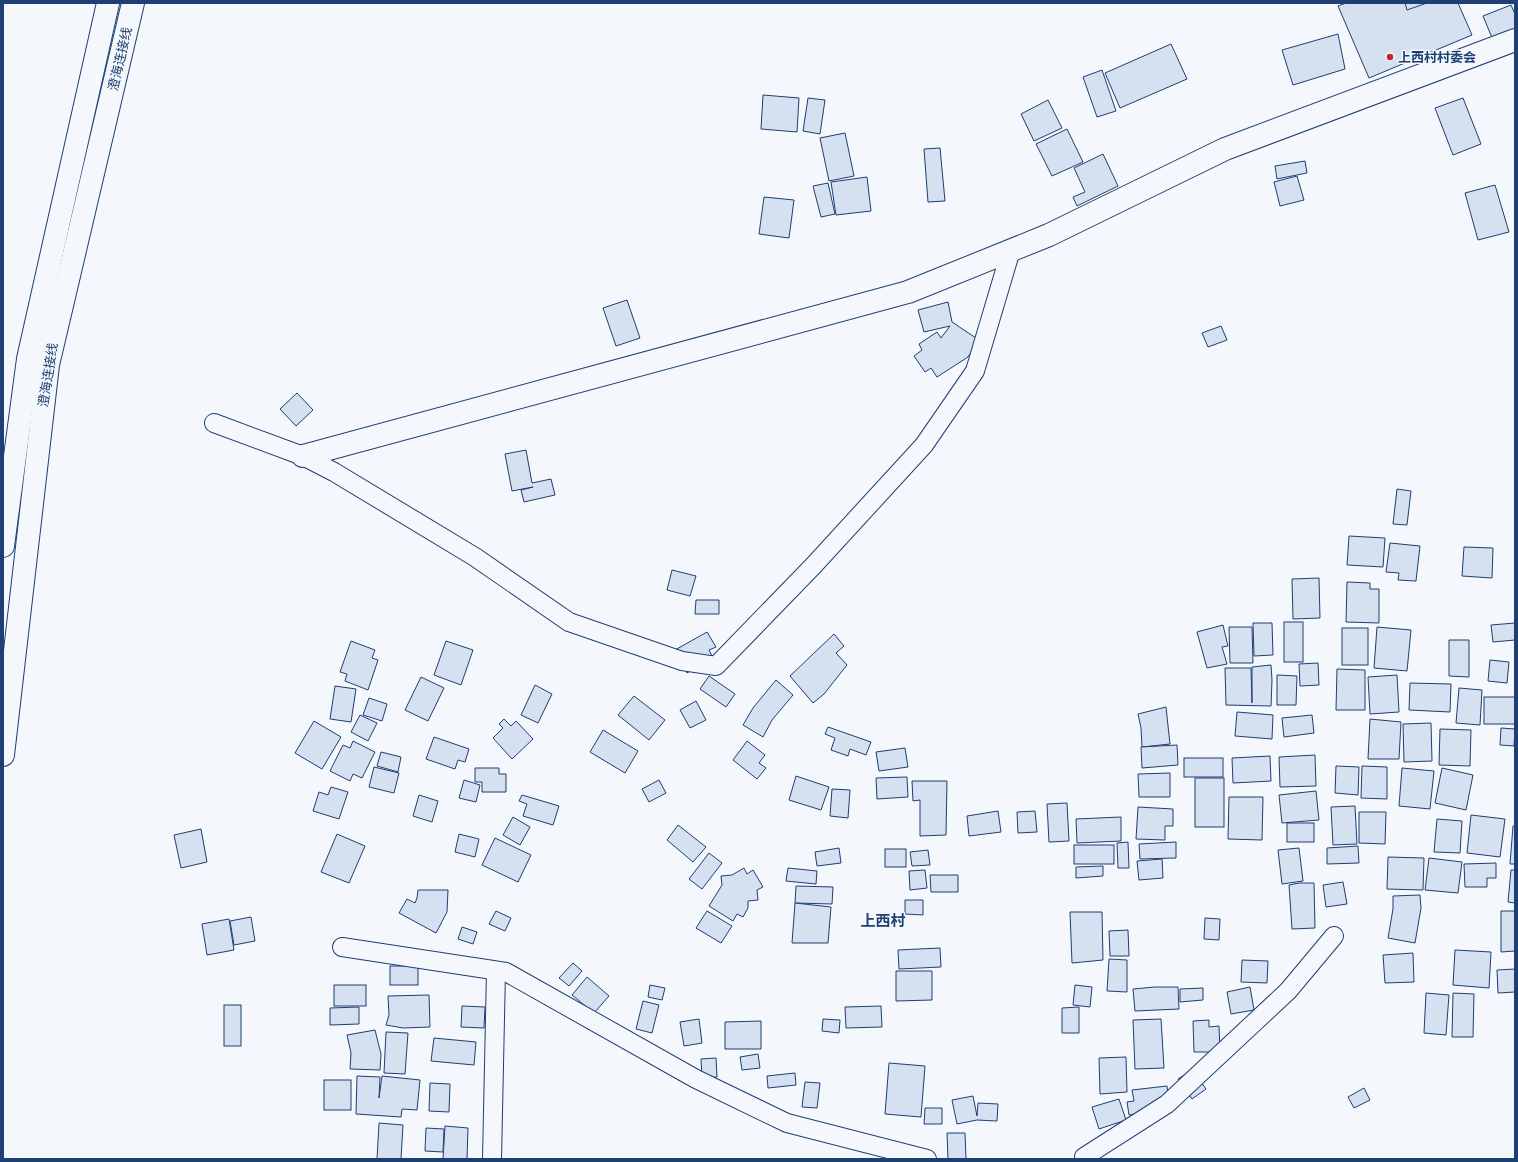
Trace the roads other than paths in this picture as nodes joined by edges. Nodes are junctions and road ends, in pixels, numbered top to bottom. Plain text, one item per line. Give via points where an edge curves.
1 (108, 3) edge
2 (133, 3) edge
3 (1515, 40) edge
4 (1011, 250) junction
5 (214, 423) dead end
6 (304, 456) junction
7 (3, 546) edge
8 (3, 755) edge
9 (1334, 936) dead end
10 (342, 947) dead end
11 (496, 971) junction
12 (492, 1159) edge
13 (927, 1159) edge
14 (1085, 1159) edge

1 - 7 main road, 澄海连接线 via 28,359
2 - 8 main road, 澄海连接线 via 48,365
3 - 4 main road via 1225,149 1049,235
4 - 6 main road via 908,292
4 - 6 street via 975,371 924,445 814,565 716,666 682,661 569,622 475,557
5 - 6 street
9 - 14 street via 1288,991 1167,1104 1084,1157
10 - 11 street
11 - 12 street
11 - 13 street via 506,972 696,1079 788,1123

